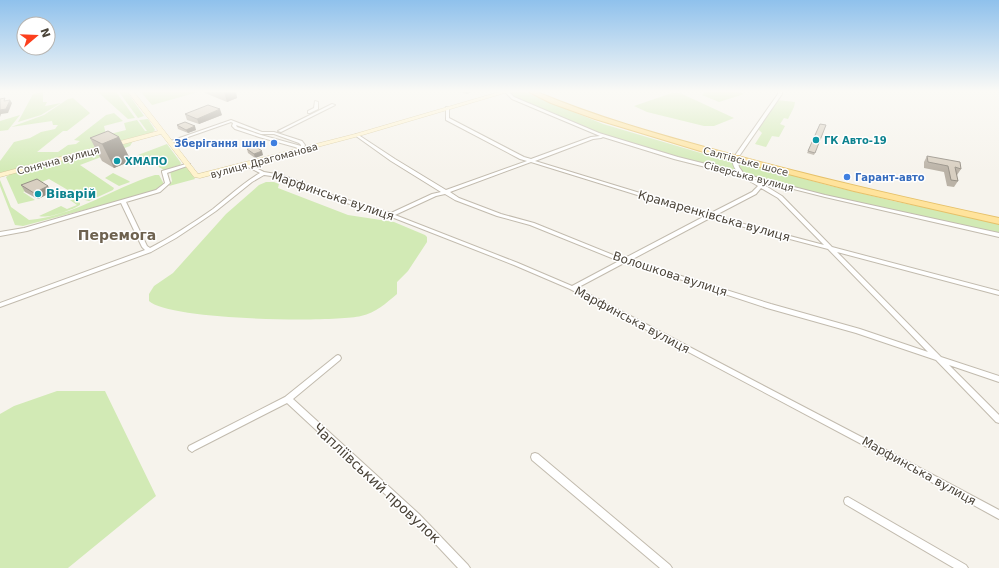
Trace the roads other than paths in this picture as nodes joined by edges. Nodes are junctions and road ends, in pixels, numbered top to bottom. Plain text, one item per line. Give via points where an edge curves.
1 (152, 119) edge
2 (296, 119) edge
3 (305, 119) edge
4 (412, 119) edge
5 (447, 119) edge
6 (560, 119) edge
7 (599, 119) edge
8 (612, 119) edge
9 (763, 119) edge
10 (235, 123) junction
11 (274, 129) dead end
12 (280, 131) dead end
13 (162, 132) junction
14 (357, 135) junction
15 (610, 138) junction
16 (170, 142) junction
17 (303, 149) junction
18 (737, 156) junction
19 (529, 160) junction
20 (188, 165) junction
21 (248, 165) junction
22 (263, 173) junction
23 (0, 175) edge
24 (743, 175) junction
25 (761, 185) junction
26 (443, 192) junction
27 (123, 202) junction
28 (391, 215) junction
29 (708, 216) junction
30 (999, 221) edge
31 (0, 234) edge
32 (999, 235) edge
33 (831, 248) junction
34 (149, 251) junction
35 (623, 261) junction
36 (572, 288) junction
37 (999, 293) edge
38 (0, 305) edge
39 (338, 358) dead end
40 (942, 361) junction
41 (999, 379) edge
42 (288, 399) junction
43 (999, 420) edge
44 (192, 448) dead end
45 (535, 457) dead end
46 (848, 501) dead end
47 (999, 515) edge
48 (465, 568) edge
49 (667, 568) edge
50 (963, 568) edge

1 - 13 street
2 - 11 street
3 - 12 street
4 - 14 street, вулиця Драгоманова
5 - 19 street, Крамаренківська вулиця
6 - 15 street, Сіверська вулиця
7 - 18 main road, Салтівське шосе via 625,128
8 - 18 main road, Салтівське шосе
9 - 18 street
10 - 16 street via 224,122
10 - 17 street via 236,128
10 - 17 street via 301,142
13 - 16 street
13 - 23 street, Сонячна вулиця
14 - 17 street, вулиця Драгоманова
14 - 26 street, Волошкова вулиця
15 - 19 street via 599,136
15 - 24 street, Сіверська вулиця
16 - 20 street
17 - 21 street, вулиця Драгоманова
18 - 24 street via 737,168
18 - 30 main road, Салтівське шосе via 917,204
19 - 26 street
19 - 29 street, Крамаренківська вулиця
20 - 21 street, вулиця Драгоманова via 196,176 200,176
20 - 27 street via 164,172 168,183 160,190
21 - 22 street, Марфинська вулиця
22 - 28 street, Марфинська вулиця via 280,176 332,197
22 - 34 street via 214,210
24 - 25 street
24 - 32 street, Сіверська вулиця via 869,207
25 - 29 street via 754,193
25 - 33 street via 780,197
26 - 28 street
26 - 35 street, Волошкова вулиця
27 - 31 street via 25,230
27 - 34 street
28 - 36 street, Марфинська вулиця
29 - 33 street, Крамаренківська вулиця
29 - 35 street
33 - 37 street, Крамаренківська вулиця
33 - 40 street
34 - 38 street
35 - 36 street
35 - 40 street, Волошкова вулиця via 858,331
36 - 47 street, Марфинська вулиця
39 - 42 street
40 - 41 street, Волошкова вулиця
40 - 43 street
42 - 44 street
42 - 48 street, Чапліївський провулок via 416,517
45 - 49 street
46 - 50 street

